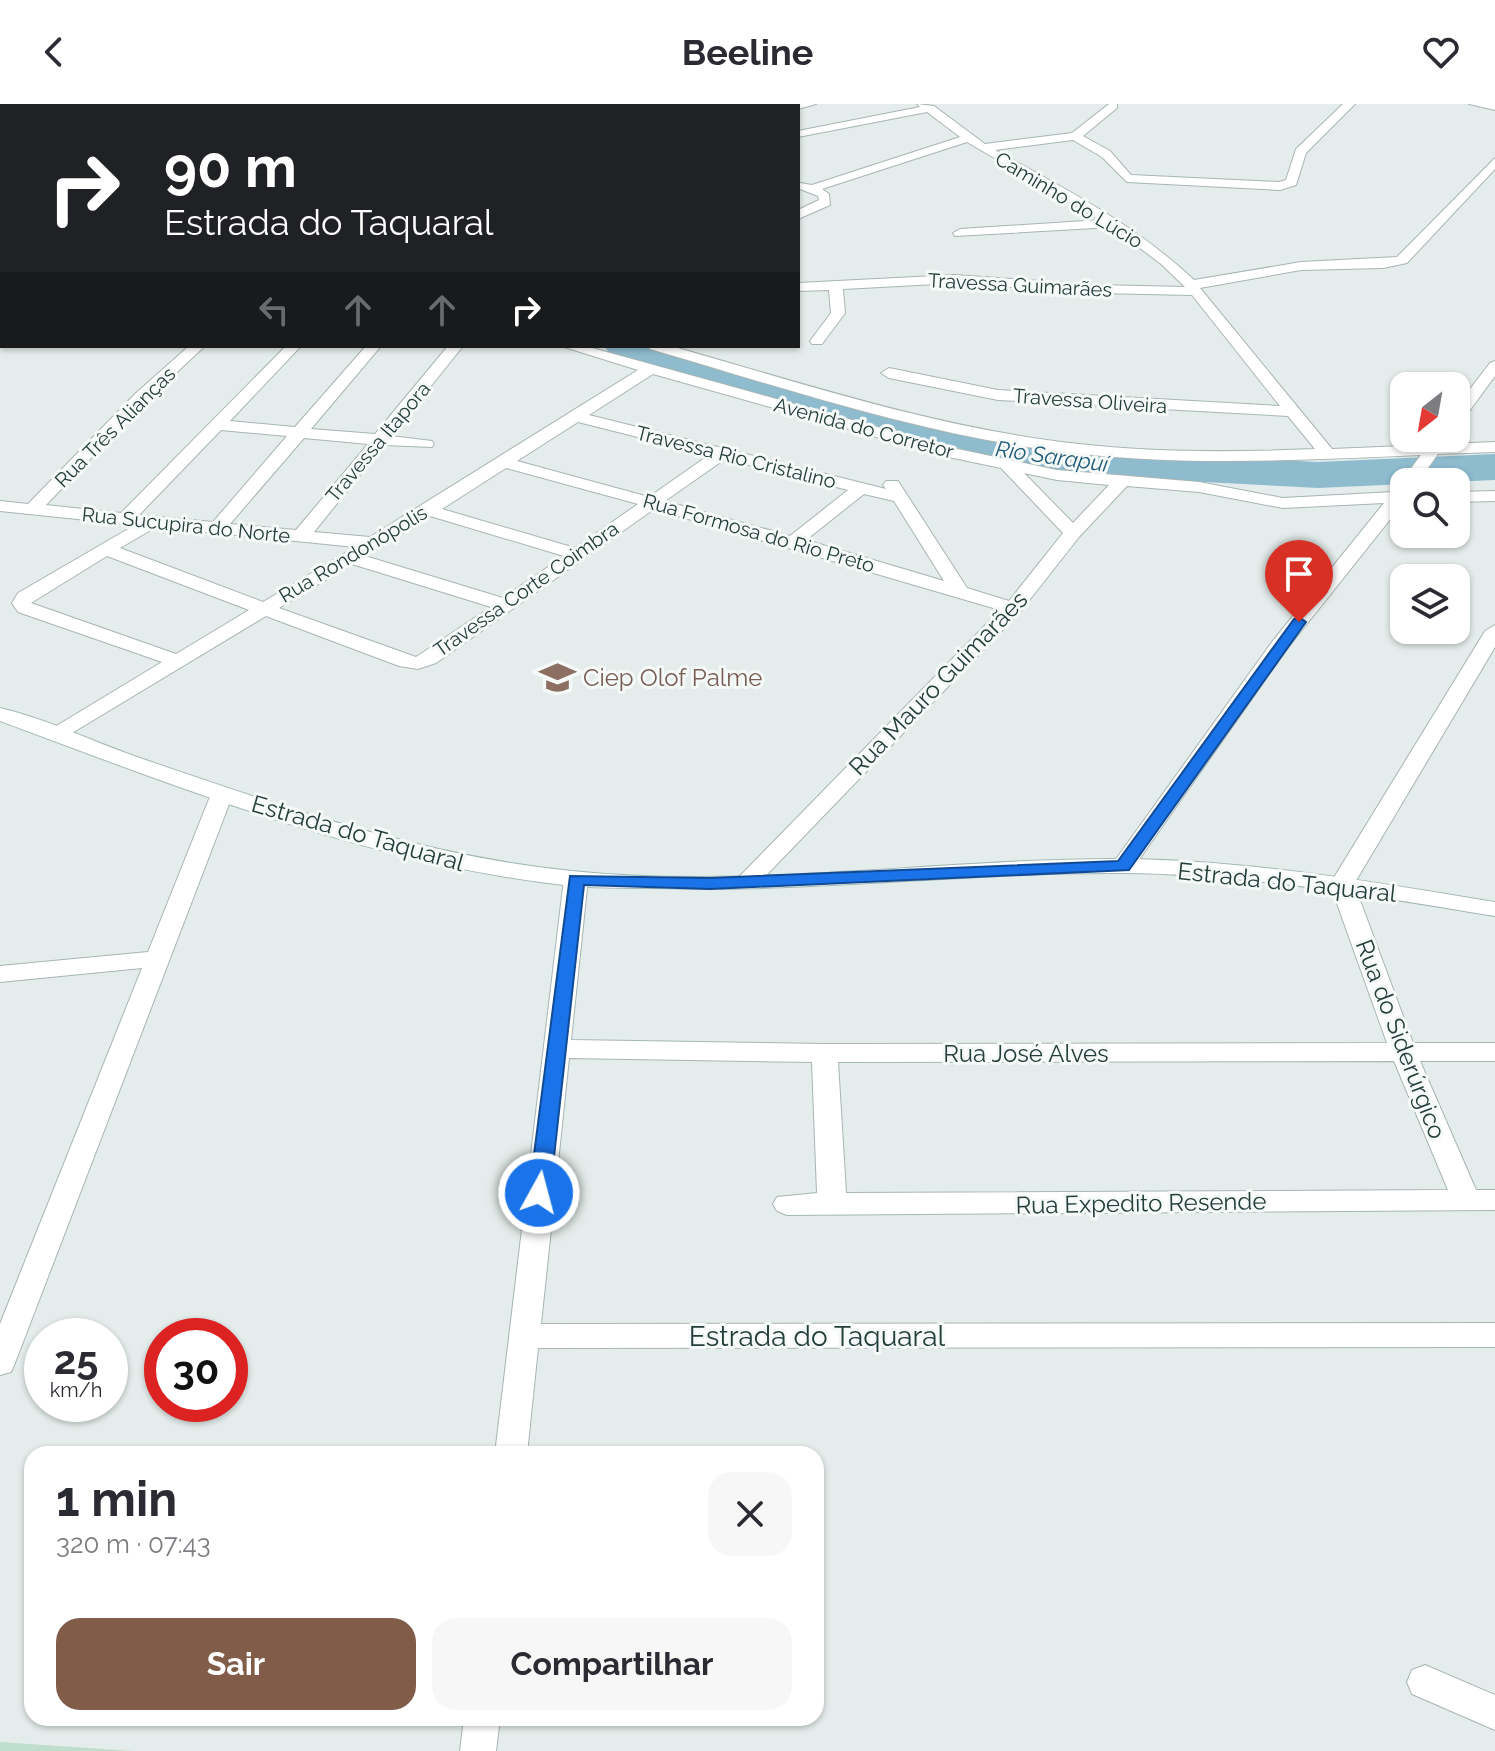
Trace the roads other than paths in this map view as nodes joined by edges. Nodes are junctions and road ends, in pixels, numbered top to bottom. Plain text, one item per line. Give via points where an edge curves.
1 (1349, 104) edge
2 (1475, 104) edge
3 (927, 106) edge
4 (1113, 106) dead end
5 (1495, 107) edge
6 (800, 134) edge
7 (1075, 136) junction
8 (968, 138) junction
9 (983, 148) junction
10 (1495, 162) edge
11 (800, 184) edge
12 (814, 188) junction
13 (800, 214) edge
14 (1115, 223) junction
15 (960, 233) dead end
16 (836, 285) junction
17 (800, 287) edge
18 (1193, 288) junction
19 (817, 341) dead end
20 (196, 348) edge
21 (292, 348) edge
22 (372, 348) edge
23 (454, 348) edge
24 (575, 348) edge
25 (662, 348) edge
26 (1495, 366) edge
27 (649, 370) junction
28 (889, 373) dead end
29 (1470, 399) edge
30 (1293, 411) junction
31 (574, 416) junction
32 (220, 425) junction
33 (300, 432) junction
34 (380, 440) junction
35 (426, 444) dead end
36 (1495, 447) edge
37 (1470, 448) edge
38 (1390, 452) edge
39 (722, 453) junction
40 (1328, 454) junction
41 (504, 462) junction
42 (1008, 466) junction
43 (889, 479) dead end
44 (1124, 479) junction
45 (859, 489) junction
46 (1390, 492) edge
47 (1495, 496) edge
48 (898, 497) junction
49 (1470, 497) edge
50 (649, 502) junction
51 (0, 506) edge
52 (1390, 508) edge
53 (33, 509) junction
54 (428, 510) junction
55 (126, 518) junction
56 (152, 522) junction
57 (216, 529) junction
58 (1073, 533) junction
59 (300, 537) junction
60 (793, 542) junction
61 (372, 543) junction
62 (105, 549) junction
63 (577, 554) junction
64 (350, 557) junction
65 (960, 592) junction
66 (504, 605) junction
67 (263, 608) junction
68 (1013, 608) junction
69 (1495, 631) edge
70 (177, 661) junction
71 (0, 714) edge
72 (55, 735) junction
73 (222, 794) junction
74 (1123, 866) junction
75 (576, 879) junction
76 (747, 882) junction
77 (1342, 884) junction
78 (1495, 909) edge
79 (156, 959) junction
80 (0, 974) edge
81 (556, 1049) junction
82 (1403, 1052) junction
83 (1495, 1052) edge
84 (825, 1053) junction
85 (1466, 1200) junction
86 (1495, 1200) edge
87 (787, 1204) dead end
88 (832, 1206) junction
89 (1495, 1335) edge
90 (524, 1336) junction
91 (0, 1363) edge
92 (512, 1446) edge
93 (1425, 1682) dead end
94 (1495, 1713) edge
95 (481, 1726) edge
96 (478, 1751) edge

1 - 7 street via 1300,152 1287,186 1127,178 1106,154
2 - 5 street
3 - 6 street
3 - 8 street, Caminho do Lúcio
4 - 7 street
7 - 9 street
8 - 9 street, Caminho do Lúcio
8 - 12 street
9 - 14 street, Caminho do Lúcio
10 - 18 street, Travessa Guimarães via 1402,260 1301,266
11 - 12 street
12 - 13 street via 826,202
14 - 15 street
14 - 18 street, Caminho do Lúcio
16 - 17 street, Travessa Guimarães
16 - 18 street, Travessa Guimarães via 955,279 1096,289
16 - 19 street via 838,313
18 - 30 street, Caminho do Lúcio
20 - 53 street, Rua Três Alianças
21 - 32 street
22 - 33 street
23 - 34 street, Travessa Itapora
24 - 27 street, Avenida do Corretor
25 - 40 street, Avenida do Corretor via 908,417 993,435 1154,455
26 - 29 street
27 - 31 street, Rua Rondonópolis
27 - 42 street, Avenida do Corretor
28 - 30 street, Travessa Oliveira via 1028,397
30 - 40 street, Caminho do Lúcio
31 - 39 street, Travessa Rio Cristalino
31 - 41 street, Rua Rondonópolis
32 - 33 street
32 - 55 street
33 - 34 street
33 - 57 street
34 - 35 street
34 - 59 street, Travessa Itapora
36 - 37 street, Avenida do Corretor
38 - 40 street, Avenida do Corretor
39 - 45 street, Travessa Rio Cristalino
39 - 50 street, Travessa Corte Coimbra
41 - 50 street, Rua Formosa do Rio Preto
41 - 54 street, Rua Rondonópolis
42 - 44 street, Avenida do Corretor
42 - 58 street
43 - 48 street
44 - 46 street, Avenida do Corretor via 1283,503
44 - 58 street, Rua Mauro Guimarães
45 - 48 street, Travessa Rio Cristalino
45 - 60 street
47 - 49 street
48 - 65 street
50 - 60 street, Rua Formosa do Rio Preto
50 - 63 street, Travessa Corte Coimbra
51 - 53 street, Rua Sucupira do Norte
52 - 74 street via 1279,646
53 - 55 street, Rua Sucupira do Norte
54 - 61 street, Rua Rondonópolis
54 - 63 street
55 - 56 street, Rua Sucupira do Norte
56 - 57 street, Rua Sucupira do Norte
56 - 62 street
57 - 59 street, Rua Sucupira do Norte
58 - 68 street, Rua Mauro Guimarães
59 - 61 street, Rua Sucupira do Norte
60 - 65 street, Rua Formosa do Rio Preto
61 - 64 street, Rua Rondonópolis
62 - 67 street
62 - 70 street via 21,603
63 - 66 street, Travessa Corte Coimbra
64 - 66 street
64 - 67 street, Rua Rondonópolis
65 - 68 street, Rua Formosa do Rio Preto
66 - 67 street, Travessa Corte Coimbra via 418,663
67 - 70 street, Rua Rondonópolis
68 - 76 street, Rua Mauro Guimarães
69 - 77 street
70 - 72 street, Rua Rondonópolis
71 - 72 street, Estrada do Taquaral
72 - 73 street, Estrada do Taquaral
73 - 75 street, Estrada do Taquaral via 368,841 474,866
73 - 79 street
74 - 76 street, Estrada do Taquaral
74 - 77 street, Estrada do Taquaral
75 - 76 street, Estrada do Taquaral
75 - 81 street
77 - 78 street, Estrada do Taquaral
77 - 82 street, Rua do Siderúrgico
79 - 80 street
79 - 91 street
81 - 84 street, Rua José Alves
81 - 90 street
82 - 83 street, Rua José Alves
82 - 84 street, Rua José Alves
82 - 85 street, Rua do Siderúrgico
84 - 88 street
85 - 86 street, Rua Expedito Resende
85 - 88 street, Rua Expedito Resende
87 - 88 street, Rua Expedito Resende
89 - 90 street, Estrada do Taquaral
90 - 92 street
93 - 94 street
95 - 96 street

